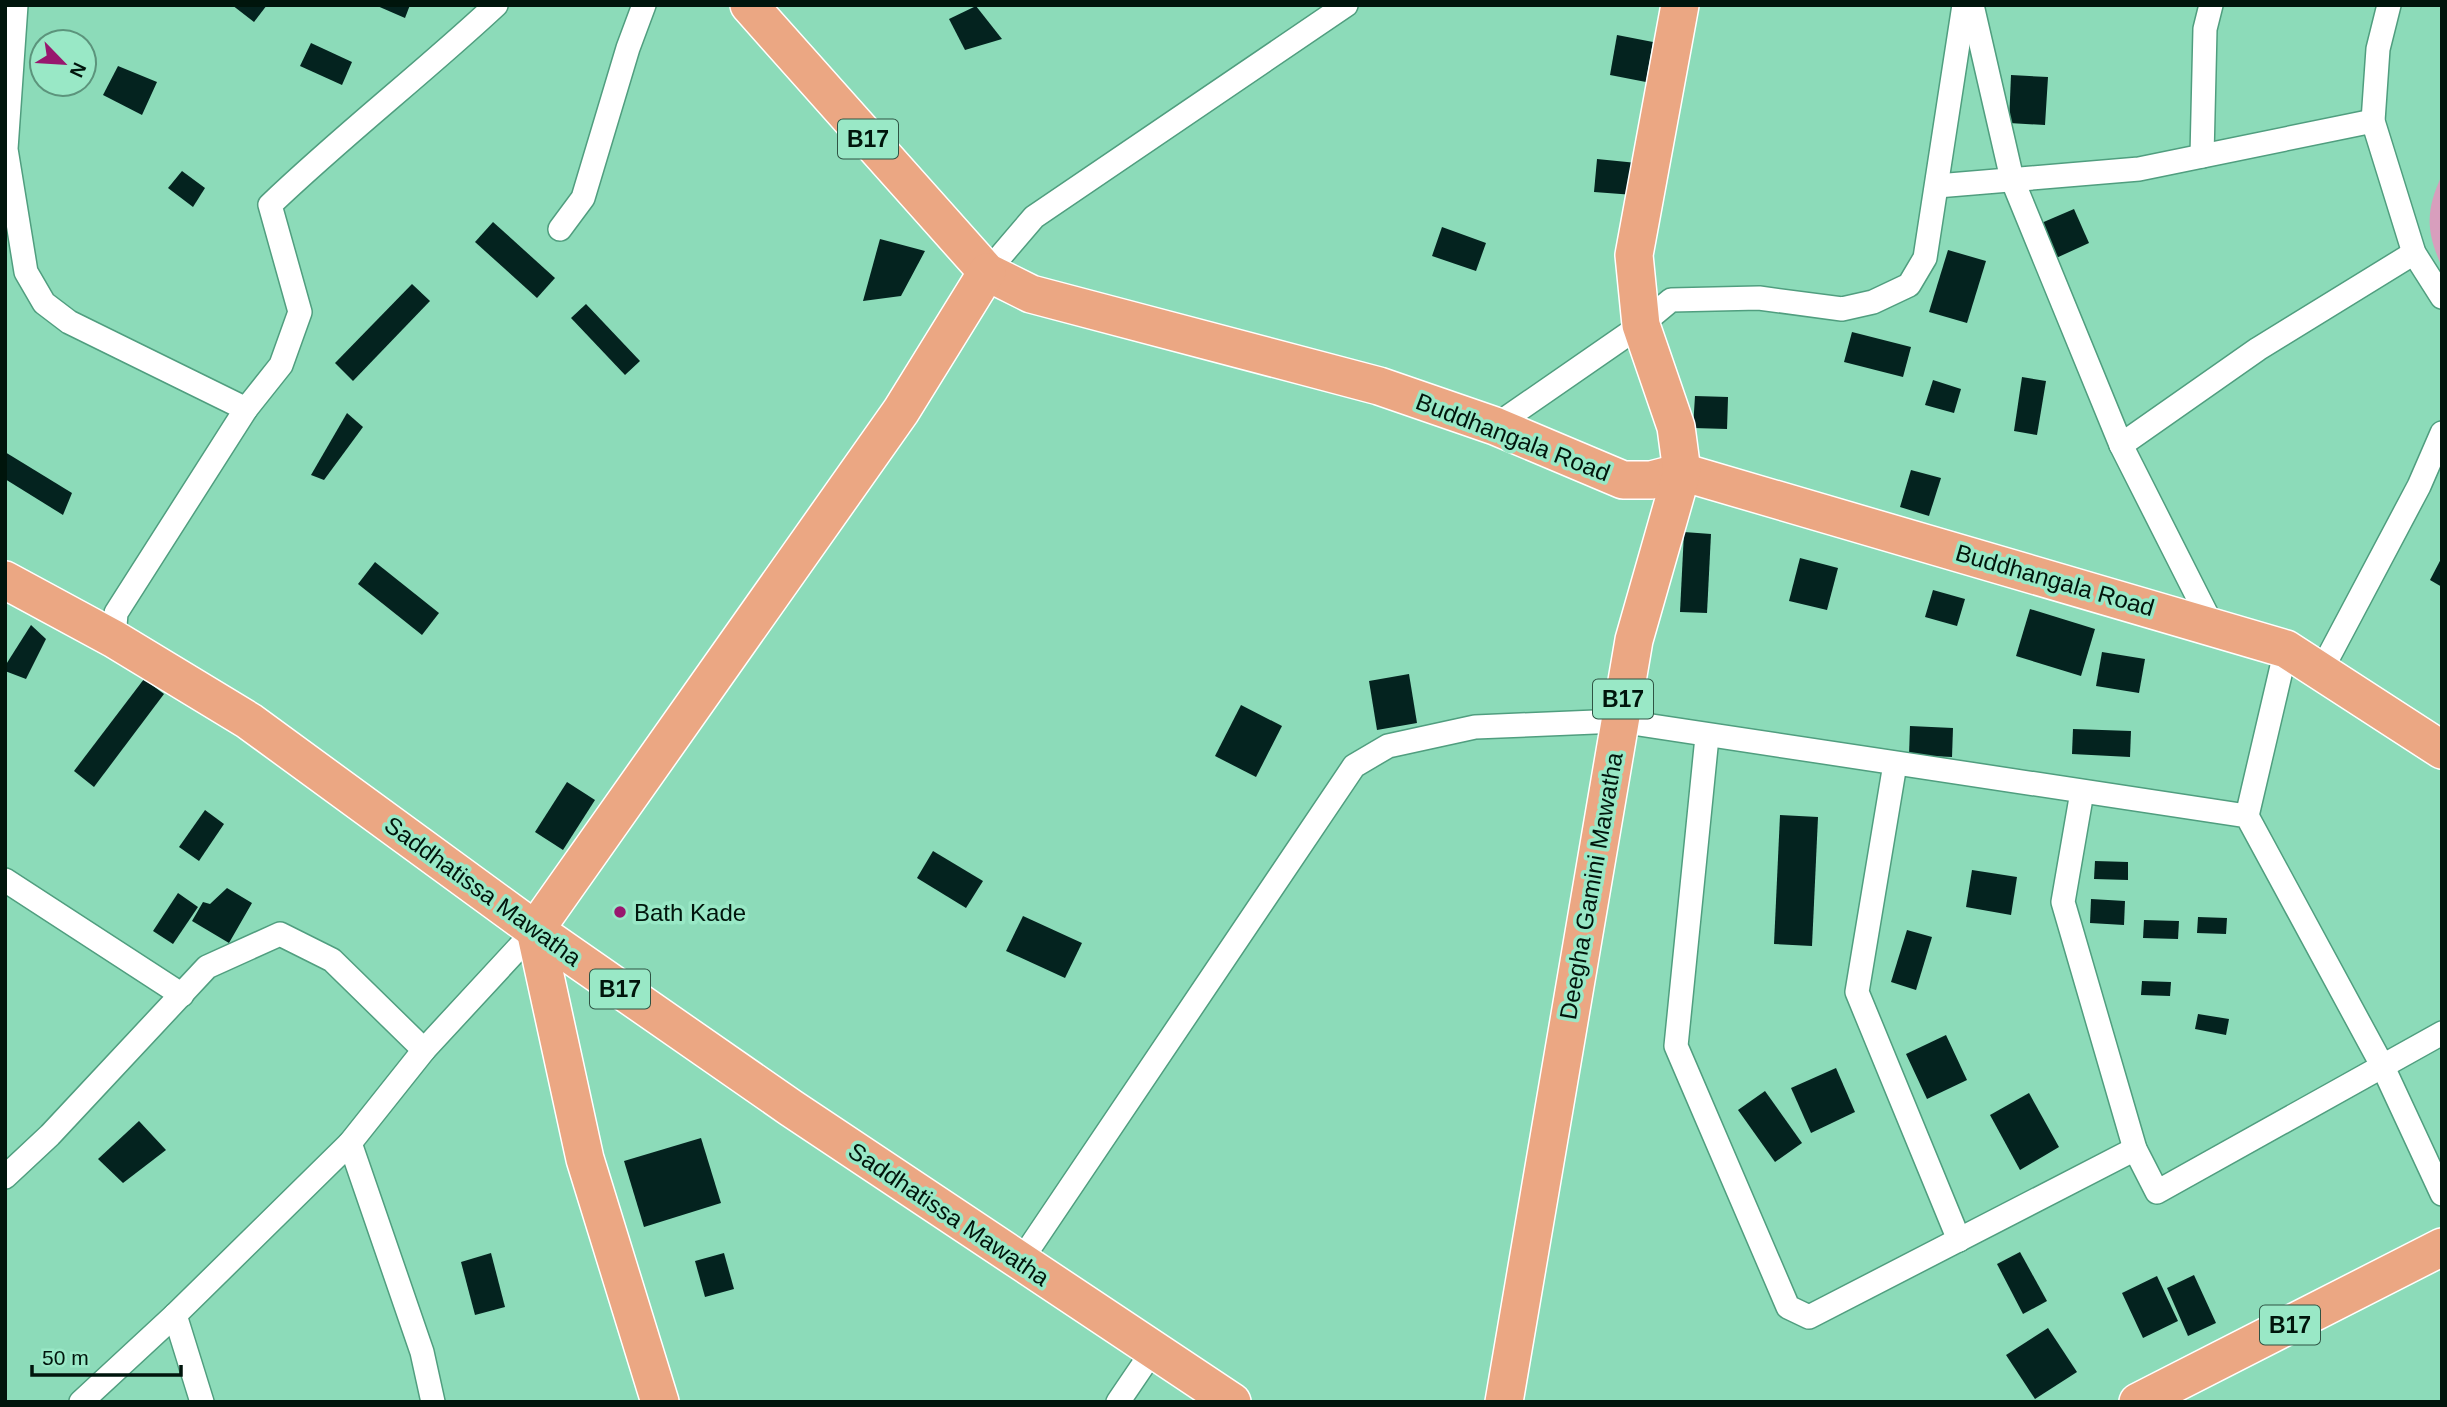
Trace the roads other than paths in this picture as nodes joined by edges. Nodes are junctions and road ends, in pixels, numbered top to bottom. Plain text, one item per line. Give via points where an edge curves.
1 (16, 5) edge
2 (496, 5) edge
3 (644, 5) edge
4 (1346, 5) edge
5 (1680, 5) edge
6 (1964, 5) edge
7 (1972, 5) edge
8 (2211, 5) edge
9 (2389, 5) edge
10 (760, 9) edge
11 (2373, 121) junction
12 (2202, 156) junction
13 (2012, 179) junction
14 (1937, 186) junction
15 (560, 229) dead end
16 (2414, 253) junction
17 (987, 272) junction
18 (2442, 298) edge
19 (1641, 325) junction
20 (246, 410) junction
21 (1495, 426) junction
22 (2442, 433) edge
23 (2121, 445) junction
24 (1682, 472) junction
25 (5, 580) edge
26 (2211, 625) junction
27 (114, 639) junction
28 (2286, 649) junction
29 (2321, 671) junction
30 (1619, 721) junction
31 (1707, 737) junction
32 (2442, 750) edge
33 (1895, 764) junction
34 (2082, 792) junction
35 (2247, 816) junction
36 (7, 883) edge
37 (535, 930) junction
38 (182, 995) junction
39 (2442, 1033) edge
40 (424, 1051) junction
41 (2383, 1066) junction
42 (350, 1143) junction
43 (2135, 1149) junction
44 (5, 1177) edge
45 (2442, 1194) edge
46 (1959, 1240) junction
47 (2442, 1247) edge
48 (1020, 1262) junction
49 (175, 1315) junction
50 (1154, 1349) junction
51 (81, 1402) edge
52 (202, 1402) edge
53 (433, 1402) edge
54 (660, 1402) edge
55 (1118, 1402) edge
56 (1232, 1402) edge
57 (1504, 1402) edge
58 (2138, 1402) edge

1 - 20 street via 6,149 26,272 44,303 69,322
2 - 20 street via 270,205 300,312 281,365
3 - 15 street via 583,198
4 - 17 street via 1034,218
5 - 19 main road, Deegha Gamini Mawatha / B17 via 1634,255
6 - 14 street
7 - 13 street
8 - 12 street via 2205,29
9 - 11 street via 2378,49
10 - 17 main road, Buddhangala Road / B17
11 - 12 street
11 - 16 street
12 - 13 street via 2139,169
13 - 14 street
13 - 23 street
14 - 19 street via 1925,258 1909,285 1873,302 1842,309 1759,298 1671,300
16 - 18 street
16 - 23 street via 2258,349
17 - 21 main road, Buddhangala Road / B17 via 1031,295 1379,386
17 - 37 main road via 901,411
19 - 21 street
19 - 24 main road, Deegha Gamini Mawatha / B17 via 1676,427
20 - 27 street via 116,613
21 - 24 main road, Buddhangala Road / B17 via 1623,480 1651,480
22 - 29 street via 2419,486
23 - 26 street
24 - 26 main road, Buddhangala Road / B17
24 - 30 main road, Deegha Gamini Mawatha / B17 via 1634,640
25 - 27 main road, Saddhatissa Mawatha / B17
26 - 28 main road, Buddhangala Road / B17
27 - 37 main road, Saddhatissa Mawatha / B17 via 249,721
28 - 29 main road, Buddhangala Road / B17
28 - 35 street
29 - 32 main road, Buddhangala Road / B17
30 - 31 street
30 - 48 street via 1475,727 1388,747 1354,766
30 - 57 main road, Deegha Gamini Mawatha / B17
31 - 33 street
31 - 46 street via 1676,1046 1788,1307 1809,1317
33 - 34 street
33 - 46 street via 1857,992
34 - 35 street
34 - 43 street via 2063,902
35 - 41 street
36 - 38 street
37 - 40 street
37 - 48 main road, Saddhatissa Mawatha / B17
37 - 54 main road via 585,1159
38 - 40 street via 208,967 280,934 332,960
38 - 44 street
39 - 41 street
40 - 42 street
41 - 43 street via 2157,1192
41 - 45 street
42 - 49 street
42 - 53 street via 422,1352
43 - 46 street
47 - 58 main road, B17
48 - 50 main road, Saddhatissa Mawatha / B17
49 - 51 street
49 - 52 street
50 - 55 street
50 - 56 main road, Saddhatissa Mawatha / B17

